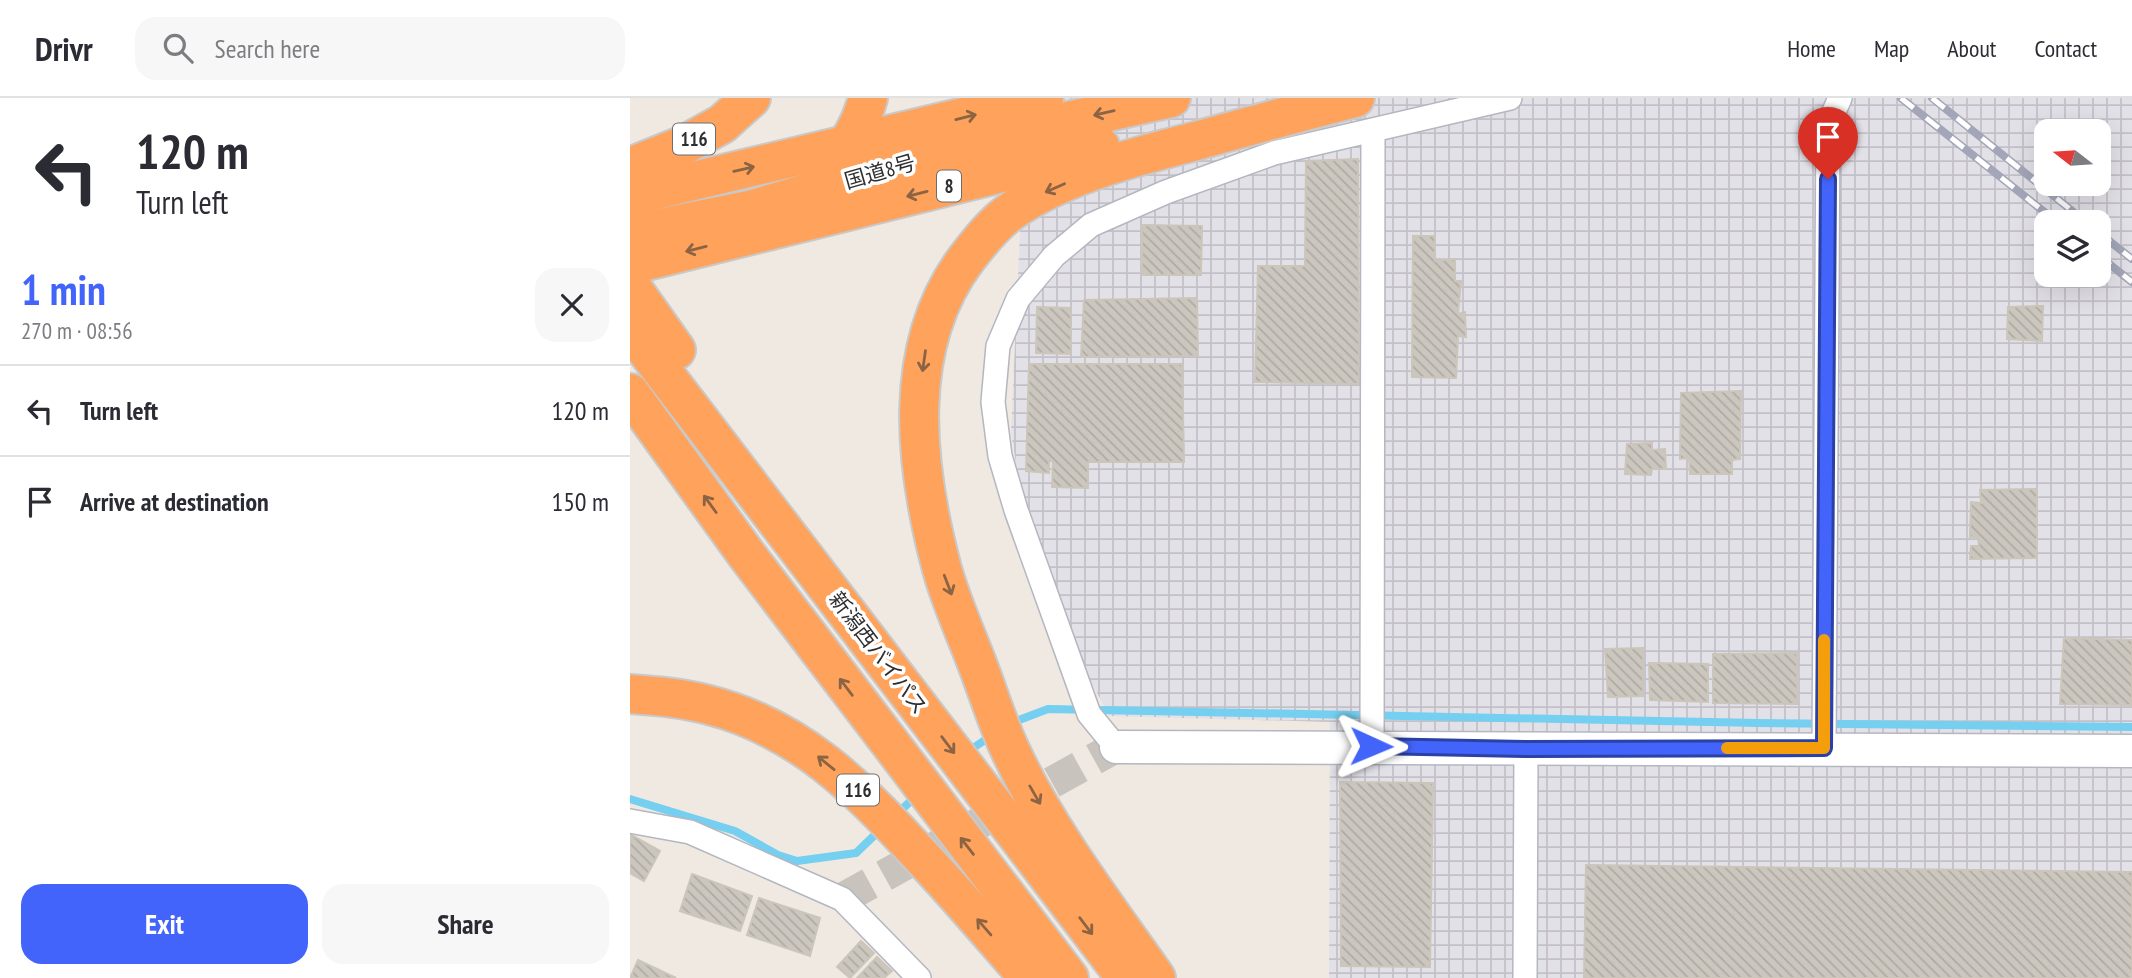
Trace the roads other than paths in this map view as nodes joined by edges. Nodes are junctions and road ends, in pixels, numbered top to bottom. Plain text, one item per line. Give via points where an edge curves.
1 (751, 98) edge
2 (867, 98) edge
3 (1044, 98) edge
4 (1171, 98) edge
5 (1266, 98) edge
6 (1355, 98) edge
7 (1510, 98) edge
8 (1840, 98) edge
9 (1373, 131) junction
10 (846, 146) junction
11 (630, 167) edge
12 (1161, 169) tunnel mouth
13 (1166, 192) junction
14 (630, 196) edge
15 (753, 208) junction
16 (630, 234) edge
17 (632, 294) edge
18 (630, 393) edge
19 (630, 694) edge
20 (1371, 746) junction
21 (1116, 747) joint
22 (1824, 748) junction
23 (1525, 749) junction
24 (2132, 751) edge
25 (630, 821) edge
26 (919, 978) edge
27 (1029, 978) edge
28 (1069, 978) edge
29 (1126, 978) edge
30 (1156, 978) edge
31 (1525, 978) edge

1 - 11 highway, 116 via 722,124
2 - 10 highway
10 -> 3 highway, 国道8号
4 -> 15 highway, 国道8号 / 8 via 1005,135
5 -> 17 highway, 8 via 1046,162
6 -> 30 highway via 1131,158 1012,210 983,237 958,271 938,307 925,349 920,444 943,571 1011,752 1062,842
7 - 9 street
8 - 22 street via 1828,125
9 - 13 street via 1274,153
9 - 20 street
14 -> 10 highway, 国道8号
10 - 15 highway via 823,169
12 - 13 street
13 - 21 street via 1091,225 1054,256 1018,299 998,346 993,402 1000,456 1089,714
15 - 16 highway, 国道8号 / 8
17 -> 29 highway, 新潟西バイパス via 847,612
28 -> 18 highway, 116 via 746,554
27 -> 19 highway, 116 via 872,802 819,757 747,718 676,697
20 - 21 street
20 - 23 street
22 - 23 street
22 - 24 street
23 - 31 street
25 - 26 street via 690,832 842,899

